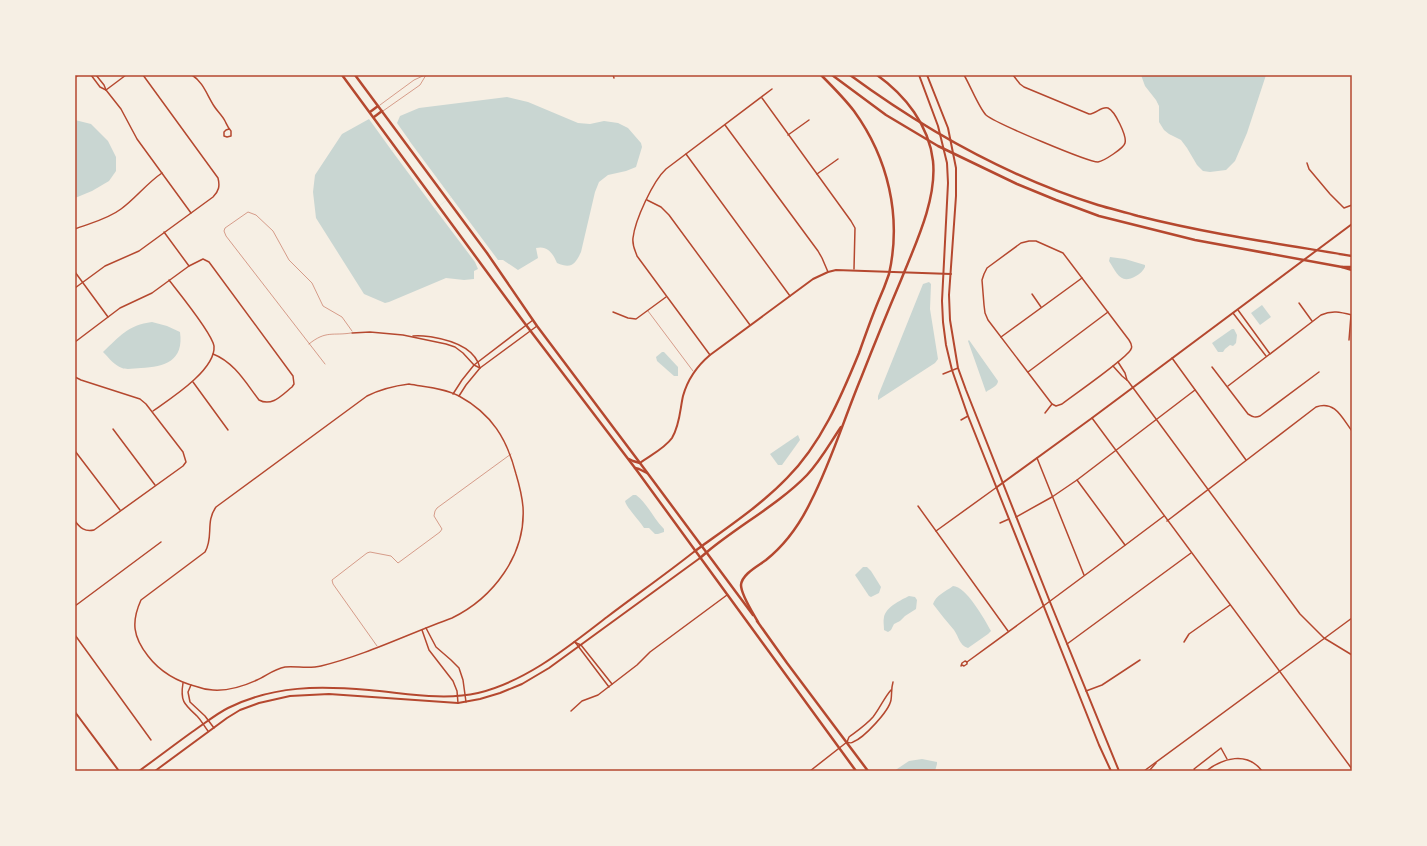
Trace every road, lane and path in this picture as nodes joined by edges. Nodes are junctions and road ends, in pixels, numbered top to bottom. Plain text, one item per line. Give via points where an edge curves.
1 (78, 75) edge
2 (91, 75) edge
3 (96, 75) edge
4 (126, 75) edge
5 (143, 75) edge
6 (192, 75) edge
7 (342, 75) edge
8 (355, 75) edge
9 (426, 75) edge
10 (613, 75) edge
11 (821, 75) edge
12 (832, 75) edge
13 (850, 75) edge
14 (877, 75) edge
15 (919, 75) edge
16 (927, 75) edge
17 (964, 75) edge
18 (1013, 75) edge
19 (75, 77) edge
20 (614, 78) dead end
21 (772, 89) dead end
22 (106, 90) junction
23 (762, 98) junction
24 (378, 106) junction
25 (370, 112) junction
26 (382, 112) junction
27 (374, 117) junction
28 (809, 120) dead end
29 (725, 125) junction
30 (229, 129) junction
31 (788, 134) junction
32 (686, 154) junction
33 (838, 159) dead end
34 (1307, 163) dead end
35 (162, 173) junction
36 (817, 174) junction
37 (647, 200) junction
38 (1352, 205) edge
39 (190, 214) junction
40 (1352, 224) edge
41 (75, 229) edge
42 (164, 232) junction
43 (1352, 256) edge
44 (189, 266) junction
45 (1342, 267) junction
46 (1352, 267) edge
47 (854, 269) junction
48 (1352, 270) edge
49 (75, 272) edge
50 (828, 272) junction
51 (944, 273) junction
52 (951, 274) junction
53 (1082, 278) junction
54 (169, 280) junction
55 (82, 282) junction
56 (75, 288) edge
57 (1032, 294) dead end
58 (790, 296) junction
59 (666, 297) junction
60 (1299, 303) dead end
61 (1042, 307) junction
62 (1237, 310) junction
63 (648, 311) junction
64 (613, 312) dead end
65 (1108, 312) junction
66 (1233, 313) junction
67 (1352, 315) edge
68 (108, 317) junction
69 (533, 320) junction
70 (1312, 321) junction
71 (527, 325) junction
72 (750, 325) junction
73 (537, 326) junction
74 (531, 330) junction
75 (352, 333) junction
76 (411, 336) junction
77 (1001, 337) junction
78 (1349, 340) dead end
79 (75, 342) edge
80 (309, 344) junction
81 (213, 354) junction
82 (710, 354) junction
83 (1270, 354) junction
84 (1266, 356) junction
85 (1172, 358) junction
86 (478, 361) junction
87 (1118, 362) junction
88 (325, 364) dead end
89 (474, 365) junction
90 (1113, 366) junction
91 (1212, 367) dead end
92 (480, 368) junction
93 (958, 368) junction
94 (952, 370) junction
95 (694, 372) junction
96 (1319, 372) dead end
97 (1028, 373) junction
98 (943, 374) dead end
99 (75, 377) edge
100 (1128, 381) junction
101 (193, 382) junction
102 (1228, 386) junction
103 (1132, 388) junction
104 (1195, 390) junction
105 (453, 394) junction
106 (459, 396) junction
107 (1052, 404) junction
108 (152, 412) junction
109 (1045, 412) dead end
110 (968, 416) junction
111 (1092, 418) junction
112 (961, 420) dead end
113 (1156, 420) junction
114 (842, 426) junction
115 (113, 429) dead end
116 (228, 430) dead end
117 (1352, 431) edge
118 (1116, 450) junction
119 (75, 451) edge
120 (511, 454) junction
121 (626, 457) junction
122 (1036, 458) junction
123 (1246, 460) junction
124 (640, 462) junction
125 (634, 468) junction
126 (649, 474) junction
127 (1077, 480) junction
128 (1003, 483) junction
129 (155, 486) junction
130 (997, 487) junction
131 (1208, 489) junction
132 (1052, 497) junction
133 (918, 506) dead end
134 (120, 511) junction
135 (1164, 516) junction
136 (1016, 517) junction
137 (1010, 519) junction
138 (75, 521) edge
139 (1167, 521) junction
140 (1000, 523) dead end
141 (936, 531) junction
142 (161, 542) dead end
143 (1126, 545) junction
144 (702, 546) junction
145 (695, 551) junction
146 (707, 552) junction
147 (1191, 553) junction
148 (700, 558) junction
149 (1084, 575) junction
150 (727, 595) junction
151 (1050, 602) junction
152 (1230, 605) junction
153 (75, 606) edge
154 (1044, 606) junction
155 (1352, 618) edge
156 (758, 622) junction
157 (426, 628) junction
158 (422, 630) junction
159 (1009, 631) junction
160 (75, 635) edge
161 (1324, 638) junction
162 (78, 640) junction
163 (75, 642) edge
164 (574, 642) junction
165 (1184, 642) dead end
166 (1067, 644) junction
167 (581, 645) junction
168 (378, 647) junction
169 (578, 647) junction
170 (1352, 655) edge
171 (1140, 660) dead end
172 (962, 666) dead end
173 (1280, 671) junction
174 (893, 682) dead end
175 (183, 683) junction
176 (612, 684) junction
177 (190, 685) junction
178 (608, 687) junction
179 (891, 690) junction
180 (1086, 691) junction
181 (457, 696) junction
182 (464, 696) junction
183 (466, 702) junction
184 (458, 703) junction
185 (571, 711) dead end
186 (75, 712) edge
187 (209, 720) junction
188 (203, 724) junction
189 (214, 728) junction
190 (209, 732) junction
191 (151, 740) dead end
192 (847, 742) junction
193 (840, 748) junction
194 (1227, 759) junction
195 (1158, 761) junction
196 (1352, 768) edge
197 (119, 771) edge
198 (139, 771) edge
199 (155, 771) edge
200 (810, 771) edge
201 (856, 771) edge
202 (868, 771) edge
203 (1111, 771) edge
204 (1119, 771) edge
205 (1144, 771) edge
206 (1149, 771) edge
207 (1195, 771) edge
208 (1206, 771) edge
209 (1262, 771) edge

1 - 19 street
2 - 22 street via 100,87
3 - 22 street
4 - 22 street
5 - 39 street via 218,178 219,189 213,197
6 - 30 street via 207,92
7 - 25 highway
8 - 24 highway
9 - 24 lane via 414,80
9 - 26 lane via 420,85
10 - 20 street
11 - 144 highway via 853,110 883,165 893,209 894,233 888,276 848,379 814,444 788,478 771,494
12 - 45 highway via 886,115 931,142 1010,181 1056,200 1099,216 1195,240
13 - 43 highway via 886,102 959,146 1041,184 1098,205 1198,230
14 - 114 highway via 903,98 916,114 927,137 933,161 933,181 929,204 907,266
15 - 51 street via 938,126 947,163
16 - 52 street via 948,128 956,168
17 - 18 street via 987,115 1047,144 1098,162 1123,147 1125,143 1119,122 1111,110 1102,108 1094,114 1089,114 1024,87
21 - 23 street
22 - 35 street
23 - 29 street
23 - 31 street
24 - 25 highway
24 - 26 highway
25 - 27 highway
26 - 27 highway
26 - 69 highway
27 - 71 highway
28 - 31 street
29 - 32 street
29 - 50 street via 818,251
30 - 30 street via 224,132 227,138 232,134
31 - 36 street
32 - 37 street via 659,176 652,185
32 - 58 street
33 - 36 street
34 - 38 street via 1309,170 1338,203 1344,208
35 - 39 street
35 - 41 street via 121,209
36 - 47 street via 855,228
37 - 59 street via 635,226 633,247
37 - 72 street via 669,215
39 - 42 street
40 - 62 street
42 - 44 street
42 - 55 street via 139,251 105,266
44 - 54 street
44 - 81 street via 203,259 209,262 293,376 294,384 272,402 264,403 231,364
45 - 46 highway
45 - 48 highway
47 - 50 street
47 - 51 street
49 - 55 street
50 - 58 street via 813,279
51 - 52 street
51 - 94 street via 943,322
52 - 93 street via 950,320
53 - 61 street
53 - 65 street
53 - 77 street via 1063,253 1036,241 1021,243 988,268 982,280 985,313
54 - 68 street via 152,293 125,305
54 - 81 street via 207,331 214,345
55 - 56 street
55 - 68 street
57 - 61 street
58 - 72 street
59 - 63 street
59 - 82 street
60 - 70 street
61 - 77 street
62 - 66 street
62 - 83 street
63 - 64 street via 633,320
63 - 95 lane
65 - 87 street via 1132,346 1128,354
65 - 97 street
66 - 84 street
66 - 85 street
67 - 70 street via 1328,312
67 - 78 street
68 - 79 street
69 - 71 street
69 - 73 highway
70 - 83 street
71 - 74 highway
71 - 86 street
72 - 82 street
73 - 74 street
73 - 124 highway
74 - 92 street
74 - 121 highway
75 - 76 street
75 - 80 lane via 322,335
75 - 80 lane via 342,317 323,306 312,283 289,260 273,231 256,215 248,212 225,228 226,236
76 - 86 street via 453,341 467,349
76 - 89 street via 455,347
77 - 97 street
80 - 88 lane
81 - 101 street
82 - 95 street
83 - 84 street
84 - 102 street
85 - 103 street
85 - 104 street
86 - 89 street
86 - 92 street
87 - 90 street
87 - 100 street
89 - 92 street
89 - 105 street
90 - 100 street
90 - 107 street via 1062,404
91 - 102 street
92 - 106 street
93 - 94 street
93 - 128 street
94 - 98 street
94 - 110 street
95 - 124 street via 687,384 672,438
96 - 102 street via 1257,418 1248,414
97 - 107 street
99 - 108 street via 140,399
100 - 103 street
101 - 108 street
101 - 116 street
103 - 111 street
103 - 113 street
104 - 113 street
104 - 123 street
105 - 106 street
105 - 175 street via 408,384 379,389 216,507 210,520 209,545 205,552 141,600 134,619 135,631 150,658 164,672
106 - 120 street via 494,424
107 - 109 street
108 - 129 street via 183,452 186,462
110 - 112 street
110 - 130 street
111 - 118 street
111 - 122 street
113 - 118 street
113 - 131 street
114 - 146 highway via 820,460 802,480
114 - 156 highway via 816,491 798,525 777,550 742,580 742,592
115 - 129 street
117 - 123 street via 1332,406 1327,404 1316,407
118 - 127 street
118 - 135 street
119 - 134 street
120 - 157 street via 523,506 522,528 509,565 500,579 466,612
120 - 168 lane via 437,508 434,516 442,528 440,532 398,563 390,556 370,552 332,580
121 - 124 highway
121 - 125 highway
122 - 128 street
122 - 132 street
123 - 131 street
124 - 126 highway
125 - 126 highway
125 - 145 highway
126 - 144 highway
127 - 132 street
127 - 143 street
128 - 130 street
128 - 136 street
129 - 134 street
130 - 137 street
130 - 141 street
131 - 139 street
131 - 161 street via 1300,614
132 - 136 street
132 - 149 street
133 - 141 street
134 - 138 street via 94,530 83,529
135 - 139 street
135 - 143 street
136 - 151 street
137 - 140 street
137 - 154 street
139 - 147 street
141 - 159 street
142 - 153 street
143 - 149 street
144 - 145 highway
144 - 146 highway
145 - 148 highway
145 - 164 street
146 - 148 highway
146 - 156 highway
147 - 152 street
147 - 166 street
148 - 150 highway
148 - 167 street
149 - 151 street
150 - 176 street via 650,652
150 - 193 highway
151 - 154 street
151 - 166 street
152 - 165 street via 1189,634
152 - 173 street
154 - 159 street
154 - 203 street
155 - 161 street
156 - 192 highway
157 - 158 street
157 - 182 street via 436,647 459,668
158 - 168 street
158 - 181 street via 430,650 453,681
159 - 172 street
160 - 162 street
161 - 170 street
161 - 173 street
162 - 163 street
162 - 191 street
164 - 167 street
164 - 169 street
164 - 182 street via 518,678
166 - 180 street
167 - 169 street
167 - 176 street
168 - 177 street via 320,666 283,667 258,680 225,690 212,691
169 - 178 street
169 - 183 street via 541,674 522,684
171 - 180 street via 1102,685
173 - 195 street
173 - 196 street
174 - 179 street
175 - 177 street
175 - 188 street via 183,701
176 - 178 street
177 - 187 street via 190,702
178 - 185 street via 598,695 582,701
179 - 192 street via 874,716 848,737
179 - 192 street via 891,701 879,720 853,743
180 - 204 street
181 - 182 street
181 - 184 street
181 - 187 street via 308,687 265,694 228,708
182 - 183 street
183 - 184 street
184 - 189 street via 329,694 290,696 240,710
186 - 197 street
187 - 188 street
187 - 189 street
188 - 190 street
188 - 198 street
189 - 190 street
190 - 199 street
192 - 193 street
192 - 202 highway
193 - 200 street
193 - 201 highway
194 - 207 street via 1221,748 1194,769
194 - 208 street
194 - 209 street via 1249,760
195 - 205 street
195 - 206 street

